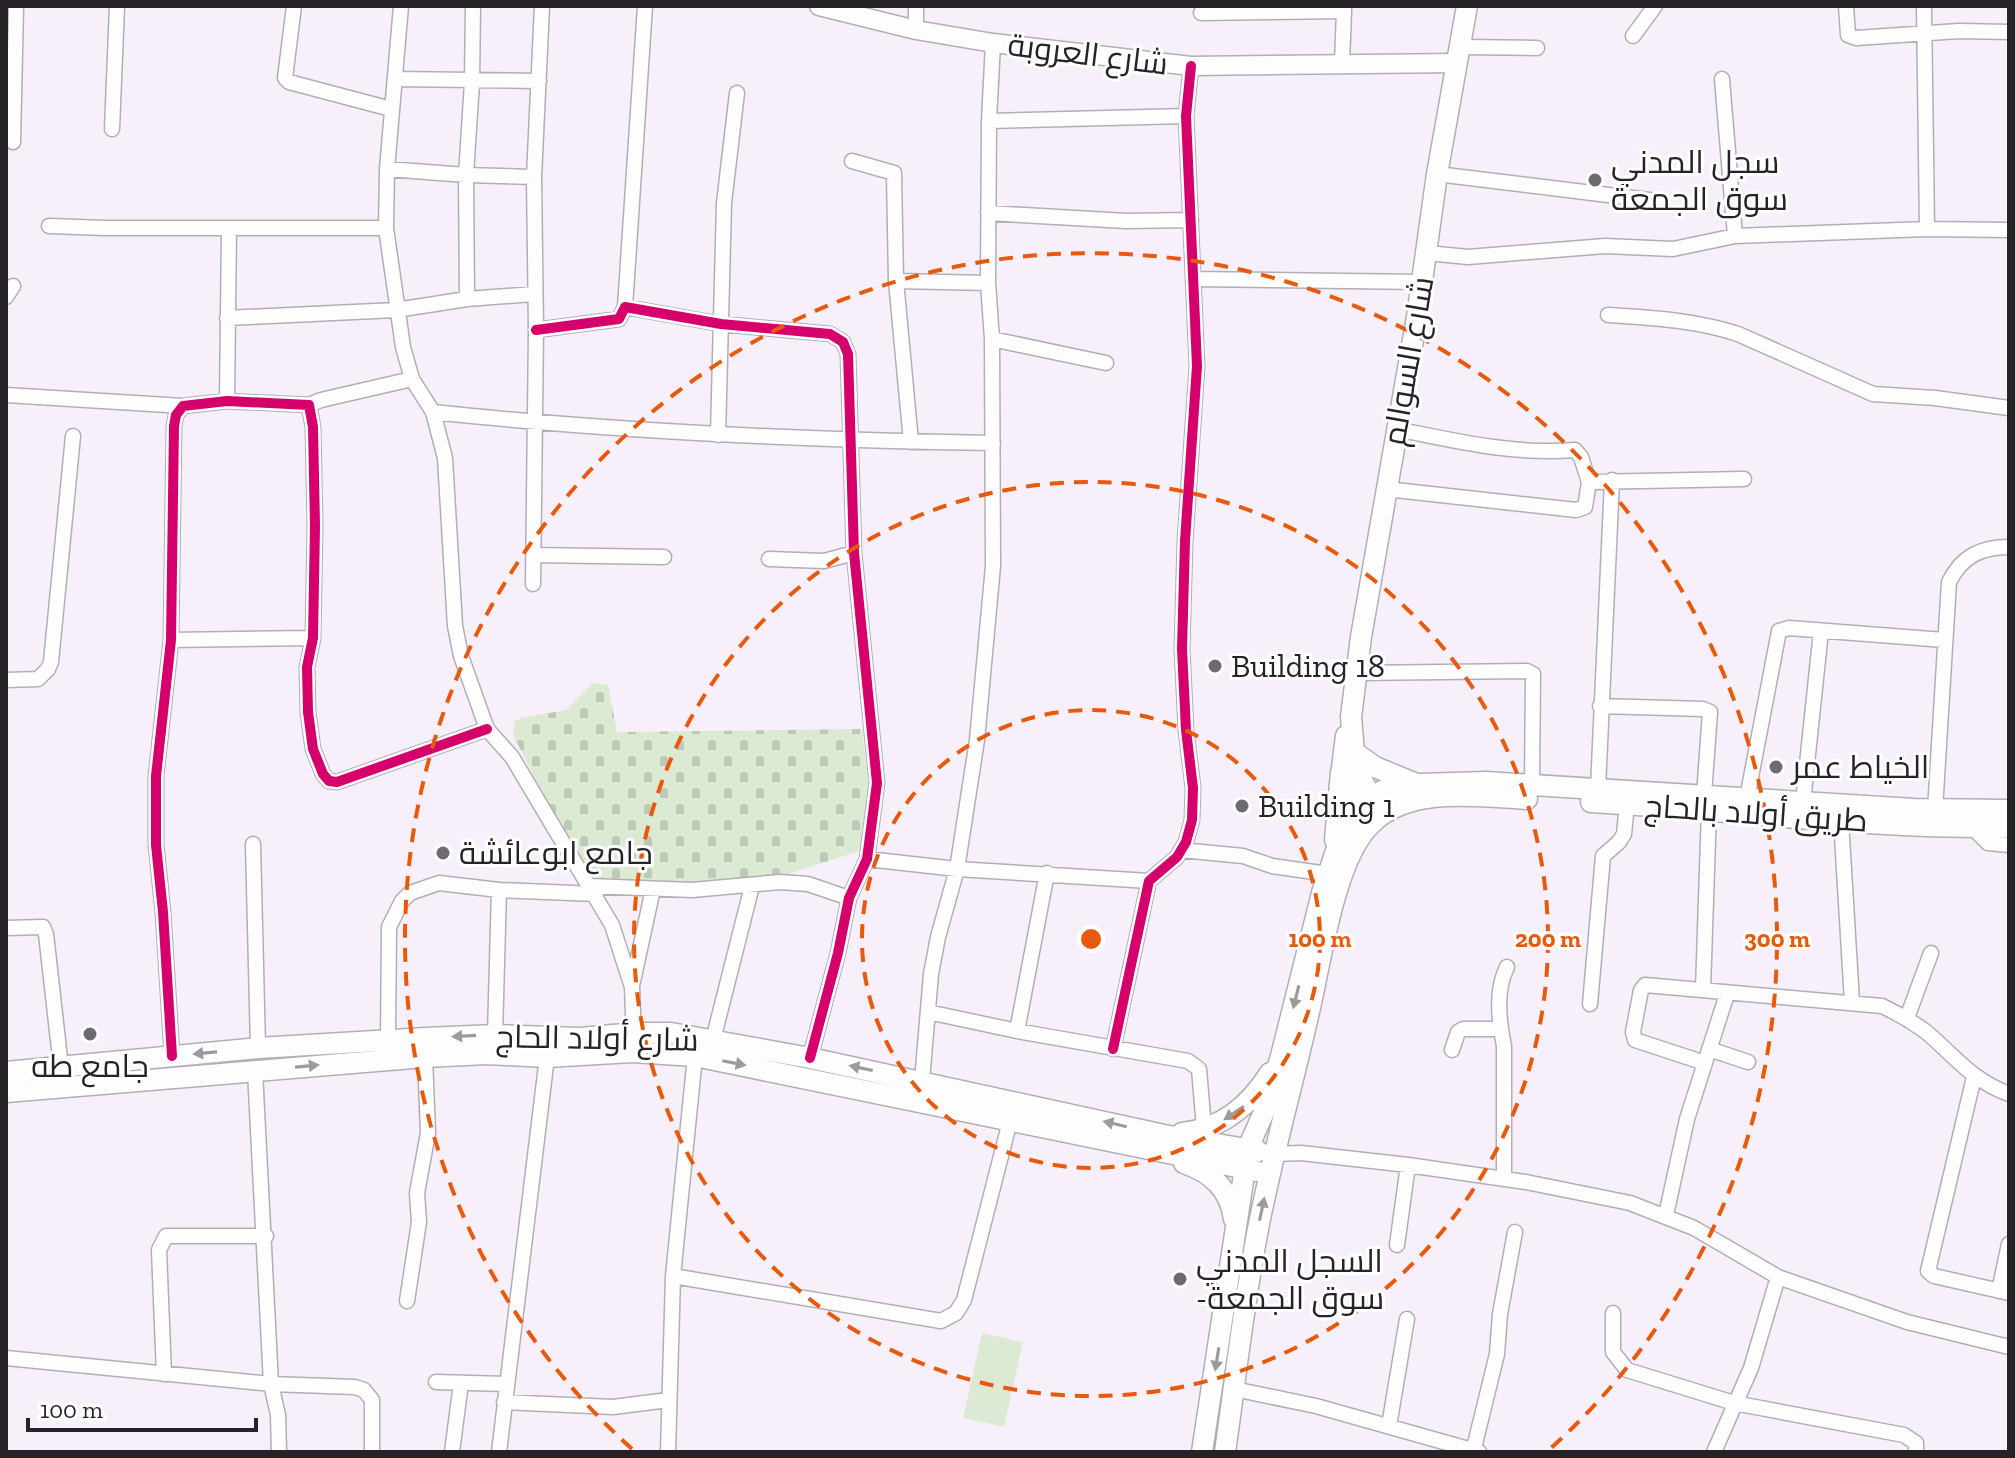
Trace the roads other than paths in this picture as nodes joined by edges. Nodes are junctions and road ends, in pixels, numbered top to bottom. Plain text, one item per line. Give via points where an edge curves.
1 (117, 6) edge
2 (294, 6) edge
3 (401, 6) edge
4 (473, 6) edge
5 (542, 6) edge
6 (645, 6) edge
7 (819, 6) edge
8 (916, 6) edge
9 (1467, 6) edge
10 (1655, 6) edge
11 (1846, 6) edge
12 (1924, 6) edge
13 (1344, 9) edge
14 (1201, 13) dead end
15 (12, 15) edge
16 (916, 30) junction
17 (2009, 32) edge
18 (1923, 33) junction
19 (1633, 36) dead end
20 (993, 43) junction
21 (1537, 48) dead end
22 (1458, 55) junction
23 (1342, 63) junction
24 (1191, 66) junction
25 (396, 79) junction
26 (1722, 79) dead end
27 (539, 81) junction
28 (472, 82) junction
29 (737, 93) dead end
30 (391, 109) junction
31 (1186, 116) junction
32 (989, 121) junction
33 (112, 129) dead end
34 (13, 142) dead end
35 (852, 161) dead end
36 (387, 169) junction
37 (1437, 174) junction
38 (466, 175) junction
39 (534, 177) junction
40 (1657, 201) dead end
41 (988, 213) junction
42 (1191, 220) junction
43 (49, 226) dead end
44 (229, 228) junction
45 (386, 228) junction
46 (1927, 229) junction
47 (2009, 230) edge
48 (1735, 236) junction
49 (1427, 253) junction
50 (1193, 279) junction
51 (896, 281) junction
52 (1422, 282) junction
53 (988, 283) junction
54 (534, 294) junction
55 (467, 299) junction
56 (625, 307) junction
57 (396, 310) junction
58 (1608, 315) dead end
59 (227, 318) junction
60 (721, 324) junction
61 (536, 330) junction
62 (992, 339) junction
63 (1106, 363) dead end
64 (412, 379) junction
65 (6, 395) edge
66 (227, 401) junction
67 (309, 405) junction
68 (183, 406) junction
69 (2009, 408) edge
70 (433, 412) junction
71 (533, 423) junction
72 (1396, 429) junction
73 (718, 435) junction
74 (73, 436) dead end
75 (853, 440) junction
76 (911, 442) junction
77 (993, 443) junction
78 (1744, 479) dead end
79 (1612, 480) junction
80 (1589, 482) junction
81 (1386, 489) junction
82 (2009, 547) edge
83 (854, 553) junction
84 (534, 555) junction
85 (664, 557) dead end
86 (769, 559) dead end
87 (533, 584) dead end
88 (1821, 631) junction
89 (313, 638) junction
90 (171, 640) junction
91 (1944, 640) junction
92 (1356, 673) junction
93 (6, 680) edge
94 (1600, 706) junction
95 (487, 729) junction
96 (1348, 760) junction
97 (1418, 784) junction
98 (1532, 785) junction
99 (1598, 789) junction
100 (1507, 791) junction
101 (1747, 798) junction
102 (1706, 802) junction
103 (1803, 802) junction
104 (1627, 804) junction
105 (1935, 810) junction
106 (2009, 810) edge
107 (1370, 812) junction
108 (1841, 820) junction
109 (1972, 827) junction
110 (2009, 827) edge
111 (253, 844) dead end
112 (2009, 845) edge
113 (1181, 850) junction
114 (867, 859) junction
115 (1330, 867) junction
116 (957, 869) junction
117 (1047, 873) junction
118 (1149, 881) junction
119 (752, 886) junction
120 (653, 889) junction
121 (499, 890) junction
122 (593, 890) junction
123 (849, 898) junction
124 (6, 928) edge
125 (1931, 953) dead end
126 (1507, 967) dead end
127 (632, 987) junction
128 (1703, 989) junction
129 (1727, 994) junction
130 (1852, 1002) junction
131 (1590, 1004) dead end
132 (928, 1012) junction
133 (1907, 1018) junction
134 (1501, 1029) junction
135 (1017, 1031) junction
136 (495, 1035) junction
137 (713, 1040) junction
138 (388, 1042) junction
139 (634, 1042) junction
140 (258, 1048) junction
141 (1113, 1049) junction
142 (1452, 1050) dead end
143 (172, 1056) junction
144 (695, 1056) junction
145 (1281, 1056) junction
146 (1707, 1056) junction
147 (425, 1057) junction
148 (547, 1057) junction
149 (810, 1058) junction
150 (1748, 1062) dead end
151 (61, 1067) junction
152 (255, 1071) junction
153 (6, 1072) edge
154 (1974, 1077) junction
155 (922, 1081) junction
156 (6, 1092) edge
157 (2009, 1094) edge
158 (1010, 1121) junction
159 (1204, 1128) junction
160 (1162, 1143) junction
161 (1246, 1158) junction
162 (1271, 1164) junction
163 (1408, 1165) junction
164 (1504, 1179) junction
165 (1666, 1215) junction
166 (1515, 1232) dead end
167 (266, 1236) junction
168 (2009, 1244) edge
169 (1234, 1245) junction
170 (1397, 1245) dead end
171 (673, 1276) junction
172 (1778, 1277) junction
173 (2004, 1292) edge
174 (407, 1301) dead end
175 (1613, 1313) dead end
176 (1407, 1319) dead end
177 (2009, 1347) edge
178 (6, 1358) edge
179 (164, 1374) junction
180 (436, 1382) dead end
181 (461, 1383) junction
182 (271, 1384) junction
183 (506, 1384) junction
184 (1234, 1389) junction
185 (668, 1400) junction
186 (504, 1402) junction
187 (1734, 1403) junction
188 (1389, 1426) junction
189 (1475, 1451) edge
190 (279, 1452) edge
191 (372, 1452) edge
192 (452, 1452) edge
193 (499, 1452) edge
194 (668, 1452) edge
195 (1202, 1452) edge
196 (1225, 1452) edge
197 (1714, 1452) edge
198 (1916, 1452) edge

1 - 33 street
2 - 30 street via 285,78
3 - 25 street
4 - 28 street
5 - 27 street
6 - 56 street
7 - 16 street, شارع العروبة
8 - 16 street
9 - 22 main road, شارع السوالم
10 - 19 street
11 - 18 street via 1848,35 1856,38
12 - 18 street
13 - 14 street
13 - 23 street
15 - 34 street
16 - 20 street, شارع العروبة
17 - 18 street
18 - 46 street
20 - 24 street, شارع العروبة
20 - 32 street
21 - 22 street
22 - 23 street, شارع العروبة
22 - 37 main road, شارع السوالم
23 - 24 street, شارع العروبة
24 - 31 street
25 - 28 street
25 - 30 street
26 - 48 street
27 - 28 street
27 - 39 street
28 - 38 street
29 - 60 street via 724,203
30 - 36 street
31 - 32 street
31 - 42 street
32 - 41 street
35 - 51 street via 894,173
36 - 38 street
36 - 45 street
37 - 40 street
37 - 49 main road, شارع السوالم
38 - 39 street
38 - 55 street
39 - 54 street
41 - 42 street
41 - 53 street
42 - 50 street
43 - 44 street
44 - 45 street
44 - 59 street
45 - 57 street
46 - 47 street
46 - 48 street
48 - 49 street via 1673,249 1605,246 1468,257
49 - 52 main road, شارع السوالم
50 - 52 street
50 - 113 street via 1197,366 1182,649 1193,788 1192,820
51 - 53 street
51 - 76 street
52 - 72 main road, شارع السوالم
53 - 62 street
54 - 55 street
54 - 61 street
55 - 57 street
56 - 60 street
56 - 61 street via 619,319
57 - 59 street
57 - 64 street
58 - 69 street via 1715,326 1873,394
59 - 66 street
60 - 73 street
60 - 75 street via 830,334 843,342 850,366
61 - 71 street
62 - 63 street
62 - 77 street
64 - 67 street
64 - 70 street
65 - 68 street
66 - 67 street
66 - 68 street
67 - 89 street
68 - 90 street via 174,426
70 - 71 street
70 - 95 street via 449,490 455,626
71 - 73 street
71 - 84 street
72 - 80 street via 1488,448 1575,450
72 - 81 main road, شارع السوالم
73 - 75 street
74 - 93 street via 51,662 38,679
75 - 76 street
75 - 83 street
76 - 77 street
77 - 116 street via 991,604
78 - 79 street
79 - 80 street
79 - 94 street
80 - 81 street via 1588,502 1576,510
81 - 92 main road, شارع السوالم
82 - 91 street via 1971,554 1957,566 1949,582
83 - 86 street via 824,561
83 - 114 street via 877,783
84 - 85 street
84 - 87 street
88 - 91 street
88 - 101 street via 1779,631
88 - 103 street
89 - 90 street
89 - 95 street via 307,667 308,712 313,749 329,781
90 - 143 street via 156,776 156,845
91 - 105 street
92 - 96 main road, شارع السوالم via 1346,732
92 - 98 street via 1533,674
94 - 99 street
94 - 102 street via 1710,712
95 - 122 street via 512,757
96 - 97 main road via 1361,760
96 - 107 main road
96 - 115 main road, شارع السوالم
97 - 100 main road
97 - 107 main road via 1384,790
98 - 99 main road, طريق أولاد بالحاج
98 - 100 main road, طريق أولاد بالحاج
99 - 102 main road, طريق أولاد بالحاج
100 - 104 main road, طريق أولاد بالحاج
100 - 107 main road via 1420,798
101 - 102 main road, طريق أولاد بالحاج
101 - 103 main road, طريق أولاد بالحاج
102 - 104 main road, طريق أولاد بالحاج
102 - 108 main road, طريق أولاد بالحاج
102 - 128 street
103 - 105 main road, طريق أولاد بالحاج
104 - 131 street via 1624,834 1603,856
105 - 106 main road, طريق أولاد بالحاج
107 - 115 main road via 1341,836
107 - 162 main road via 1335,898
108 - 109 main road, طريق أولاد بالحاج
108 - 130 street
109 - 110 main road, طريق أولاد بالحاج
109 - 112 street via 1988,843
111 - 140 street
113 - 115 street via 1243,856 1272,866
113 - 118 street
114 - 116 street
114 - 123 street
115 -> 145 main road
116 - 117 street
116 - 132 street via 938,937
117 - 118 street
117 - 135 street
118 - 141 street
119 - 120 street
119 - 123 street via 808,884
119 - 137 street
120 - 122 street
120 - 127 street
121 - 122 street
121 - 136 street
121 - 138 street via 439,883 402,901 389,927
122 - 127 street via 612,925
123 - 149 street
124 - 151 street via 37,926 46,934
125 - 133 street
126 - 134 street via 1500,989
127 - 139 street
128 - 129 street
128 - 146 street via 1645,985 1633,1035 1638,1041
129 - 130 street
129 - 146 street
130 - 133 street via 1882,1006
132 - 135 street
132 - 155 street
133 - 154 street
134 - 142 street via 1463,1029
134 - 164 street
135 - 141 street
136 -> 138 main road, شارع أولاد الحاج
136 - 139 main road, شارع أولاد الحاج
137 - 139 main road, شارع أولاد الحاج via 671,1033
137 - 149 main road, شارع أولاد الحاج
138 - 140 main road, شارع أولاد الحاج
139 - 144 main road, شارع أولاد الحاج
139 - 148 main road, شارع أولاد الحاج
140 -> 143 main road, شارع أولاد الحاج
141 - 159 street via 1194,1064 1199,1069
143 - 151 main road, شارع أولاد الحاج
144 -> 158 main road, شارع أولاد الحاج
144 - 171 street
145 -> 159 main road via 1246,1106
145 - 161 main road
146 - 150 street
146 - 165 street
147 - 148 main road, شارع أولاد الحاج
152 -> 147 main road, شارع أولاد الحاج
147 - 174 street via 428,1133
148 - 183 street
155 -> 149 main road, شارع أولاد الحاج
151 - 153 main road, شارع أولاد الحاج
152 - 156 main road, شارع أولاد الحاج
152 - 167 street
154 - 157 street
154 - 173 street via 1928,1271
160 -> 155 main road, شارع أولاد الحاج
158 - 160 main road, شارع أولاد الحاج
158 - 171 street via 964,1300 956,1313 941,1321
159 - 160 main road
160 - 161 main road, شارع أولاد الحاج
160 - 169 main road via 1220,1184 1234,1216
161 - 162 main road, شارع أولاد الحاج
161 - 169 main road
162 - 163 street via 1301,1153
184 -> 162 main road
163 - 164 street
163 - 170 street
164 - 165 street
165 - 172 street
166 - 189 street via 1497,1354
167 - 179 street via 166,1236 162,1241
167 - 182 street
168 - 173 street
169 -> 195 main road
171 - 185 street
172 - 177 street via 1907,1322
172 - 187 street via 1751,1368
175 - 187 street via 1613,1352 1627,1370
176 - 188 street
178 - 179 street
179 - 182 street
180 - 181 street
181 - 183 street
181 - 192 street
182 - 190 street
182 - 191 street via 364,1390 372,1400
183 - 186 street
184 - 188 street
184 - 196 main road
185 - 186 street via 613,1407
185 - 194 street
186 - 193 street
187 - 197 street
187 - 198 street via 1904,1435 1916,1443
188 - 189 street

